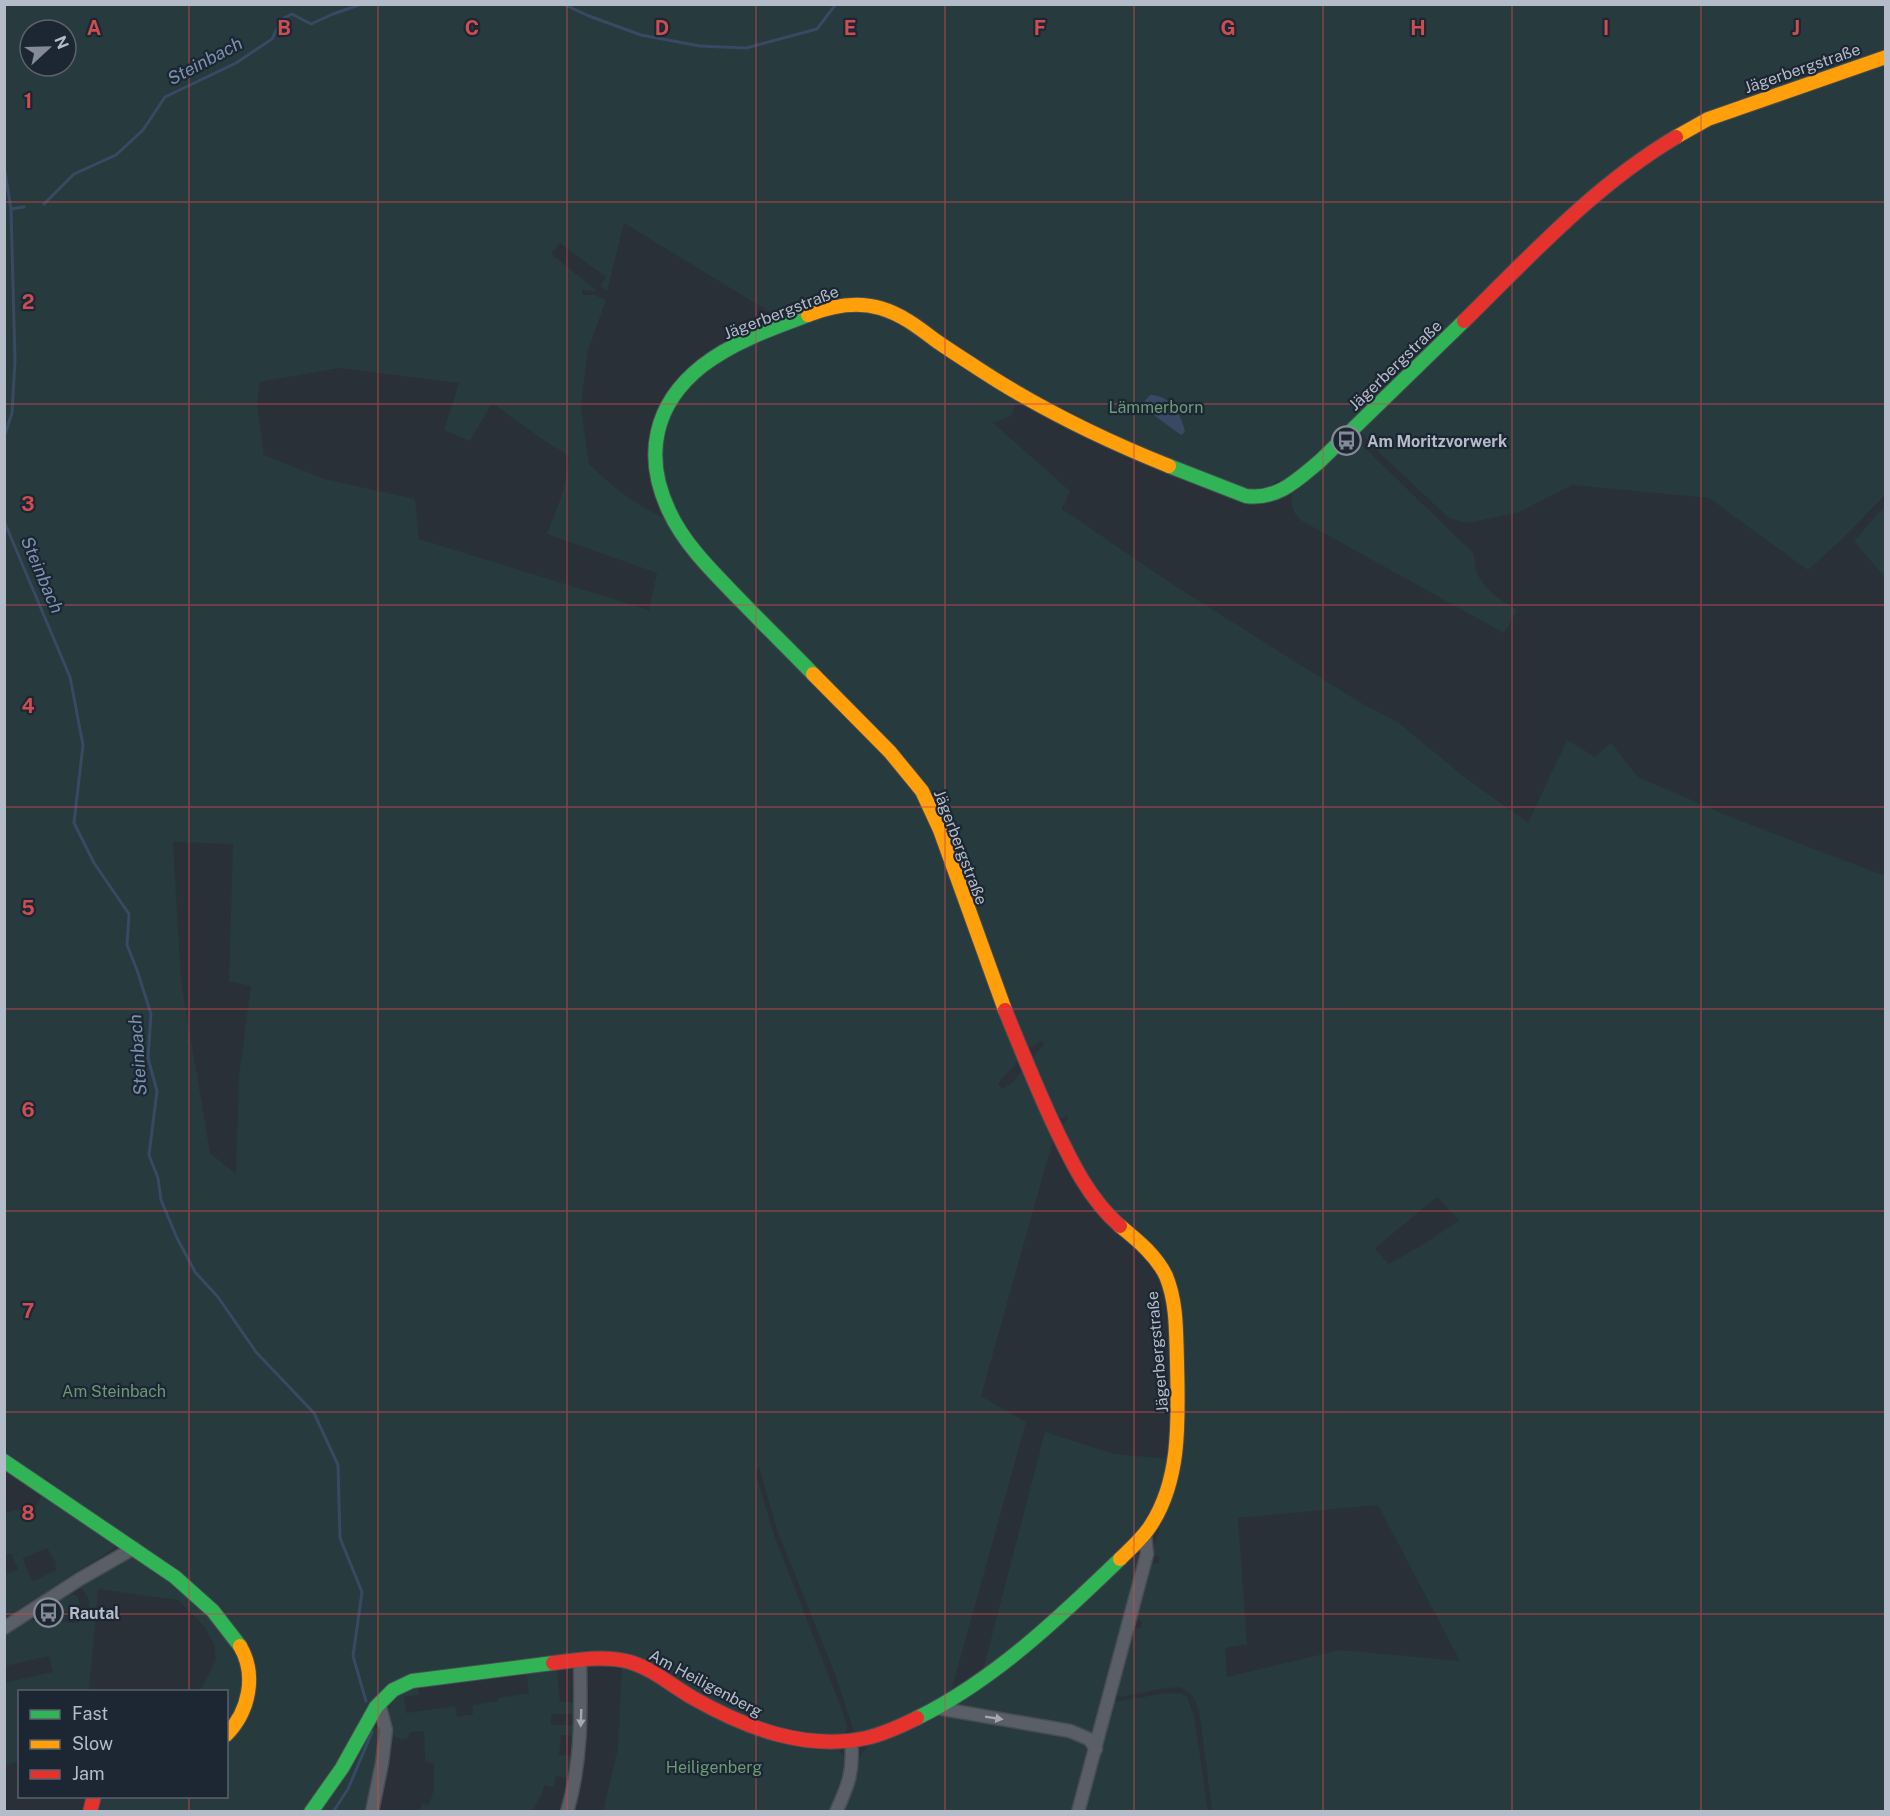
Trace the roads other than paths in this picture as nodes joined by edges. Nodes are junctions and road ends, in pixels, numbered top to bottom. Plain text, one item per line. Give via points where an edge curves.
1 (1886, 57) edge
2 (4, 1461) edge
3 (1145, 1534) junction
4 (134, 1548) junction
5 (4, 1628) edge
6 (580, 1660) junction
7 (379, 1703) junction
8 (937, 1708) junction
9 (228, 1733) edge
10 (851, 1742) junction
11 (1096, 1749) junction
12 (311, 1812) edge
13 (372, 1812) edge
14 (567, 1812) edge
15 (836, 1812) edge
16 (1078, 1812) edge

1 - 3 street, Jägerbergstraße via 1708,119 1648,155 1557,229 1320,461 1270,498 1246,496 1078,426 1002,384 914,323 890,310 856,302 834,306 730,347 700,365 664,410 654,445 655,467 670,512 701,558 868,729 921,790 1046,1108 1100,1207 1151,1253 1167,1278 1176,1344 1179,1431 1165,1495
2 - 4 street
3 - 8 street, Jägerbergstraße via 1047,1628
3 - 11 street via 1148,1554
4 - 5 street
4 - 9 street via 212,1610 243,1650 249,1670 248,1695 239,1720
6 - 7 street, Am Heiligenberg via 412,1682 393,1690
6 - 10 street, Am Heiligenberg via 622,1660 639,1666 756,1729 799,1741
6 -> 14 street via 580,1743
7 - 12 street, Am Heiligenberg
7 - 13 street via 386,1730
8 - 10 street, Jägerbergstraße via 897,1728
8 -> 11 street via 1070,1731 1089,1739
10 - 15 street via 854,1763
11 - 16 street

